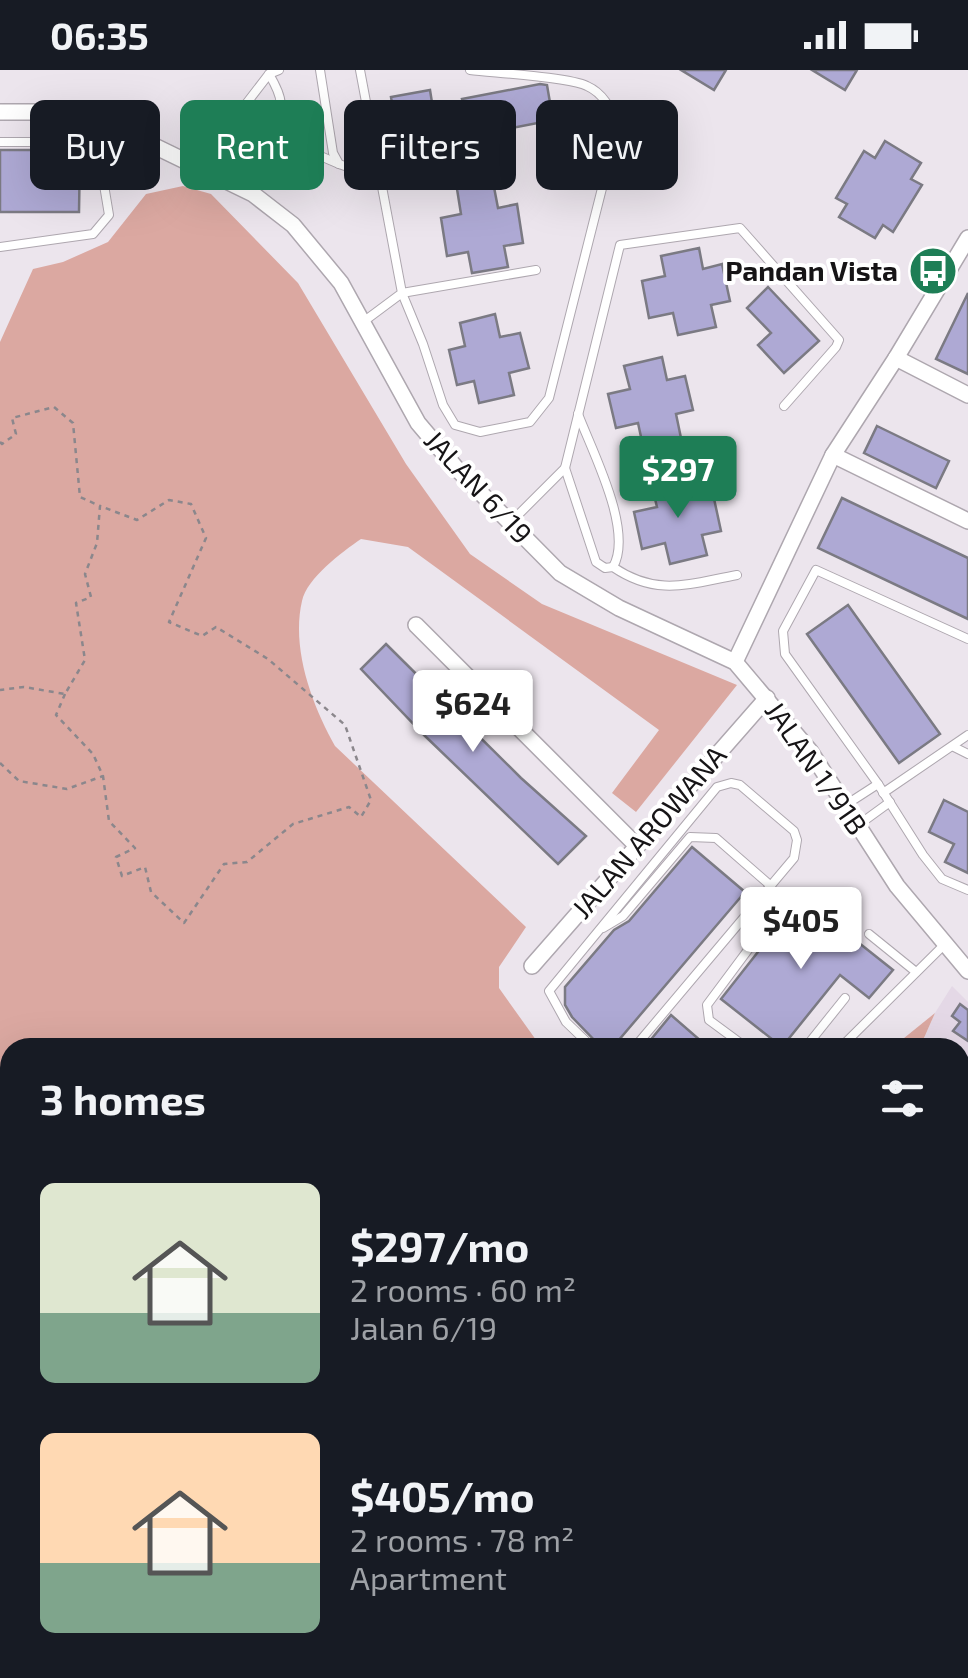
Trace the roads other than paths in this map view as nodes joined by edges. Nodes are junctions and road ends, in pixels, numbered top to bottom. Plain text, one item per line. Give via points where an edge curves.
1 (279, 70) edge
2 (320, 70) edge
3 (360, 70) edge
4 (470, 70) edge
5 (269, 74) junction
6 (249, 100) edge
7 (281, 100) edge
8 (366, 100) edge
9 (0, 112) edge
10 (0, 142) edge
11 (324, 157) edge
12 (180, 160) edge
13 (340, 164) junction
14 (344, 165) edge
15 (243, 190) edge
16 (382, 190) edge
17 (968, 238) edge
18 (0, 246) edge
19 (963, 255) edge
20 (536, 270) dead end
21 (402, 292) junction
22 (364, 322) junction
23 (896, 358) junction
24 (968, 395) edge
25 (784, 406) dead end
26 (578, 414) junction
27 (833, 454) junction
28 (565, 468) junction
29 (968, 520) edge
30 (511, 522) junction
31 (613, 566) junction
32 (738, 575) dead end
33 (416, 626) dead end
34 (968, 639) edge
35 (735, 662) junction
36 (767, 698) junction
37 (968, 735) edge
38 (954, 747) junction
39 (968, 754) edge
40 (878, 784) junction
41 (884, 793) junction
42 (890, 802) junction
43 (844, 806) junction
44 (857, 826) junction
45 (636, 846) junction
46 (771, 886) junction
47 (968, 890) edge
48 (772, 919) dead end
49 (599, 930) junction
50 (869, 934) dead end
51 (946, 944) junction
52 (532, 966) dead end
53 (968, 971) edge
54 (916, 972) junction
55 (845, 998) dead end
56 (583, 1038) edge
57 (642, 1038) edge
58 (733, 1038) edge
59 (813, 1038) edge
60 (850, 1038) edge

1 - 5 lane
2 - 13 lane
3 - 8 lane
4 - 21 lane via 586,85 614,114 617,130 549,398 530,422 480,432 455,425
5 - 6 lane
5 - 7 lane
9 - 12 street, JALAN 6/19 via 86,117
10 - 18 lane via 93,142 109,215 93,234
11 - 13 lane
13 - 14 lane
15 - 22 street, JALAN 6/19 via 293,226 341,282
16 - 21 lane
17 - 19 street
19 - 23 street
20 - 21 lane
21 - 22 lane
22 - 30 street, JALAN 6/19 via 418,422
23 - 24 street
23 - 27 street
25 - 26 lane via 838,340 740,228 620,245
26 - 28 lane
26 - 31 lane via 614,508 620,555
27 - 29 street
27 - 35 street
28 - 30 lane
28 - 31 lane via 596,562
30 - 35 street, JALAN 6/19 via 560,573
31 - 32 lane via 636,582 663,588
33 - 45 street
34 - 40 lane via 816,570 783,632 785,654
35 - 36 street, JALAN 1/91B
36 - 43 street, JALAN 1/91B
36 - 45 street, JALAN AROWANA
37 - 38 lane
38 - 39 lane
38 - 41 lane
40 - 41 lane
40 - 43 lane
41 - 42 lane
42 - 44 lane
42 - 47 lane via 942,879
43 - 44 street, JALAN 1/91B
44 - 51 street, JALAN 1/91B
45 - 52 street, JALAN AROWANA
46 - 49 lane via 716,838 690,837 623,916
46 - 49 lane via 794,858 794,831 740,785 724,784
46 - 57 lane
48 - 58 lane via 707,1005 709,1020
49 - 56 lane via 549,992
50 - 54 lane
51 - 53 street, JALAN 1/91B
51 - 54 lane
54 - 60 lane
55 - 59 lane

